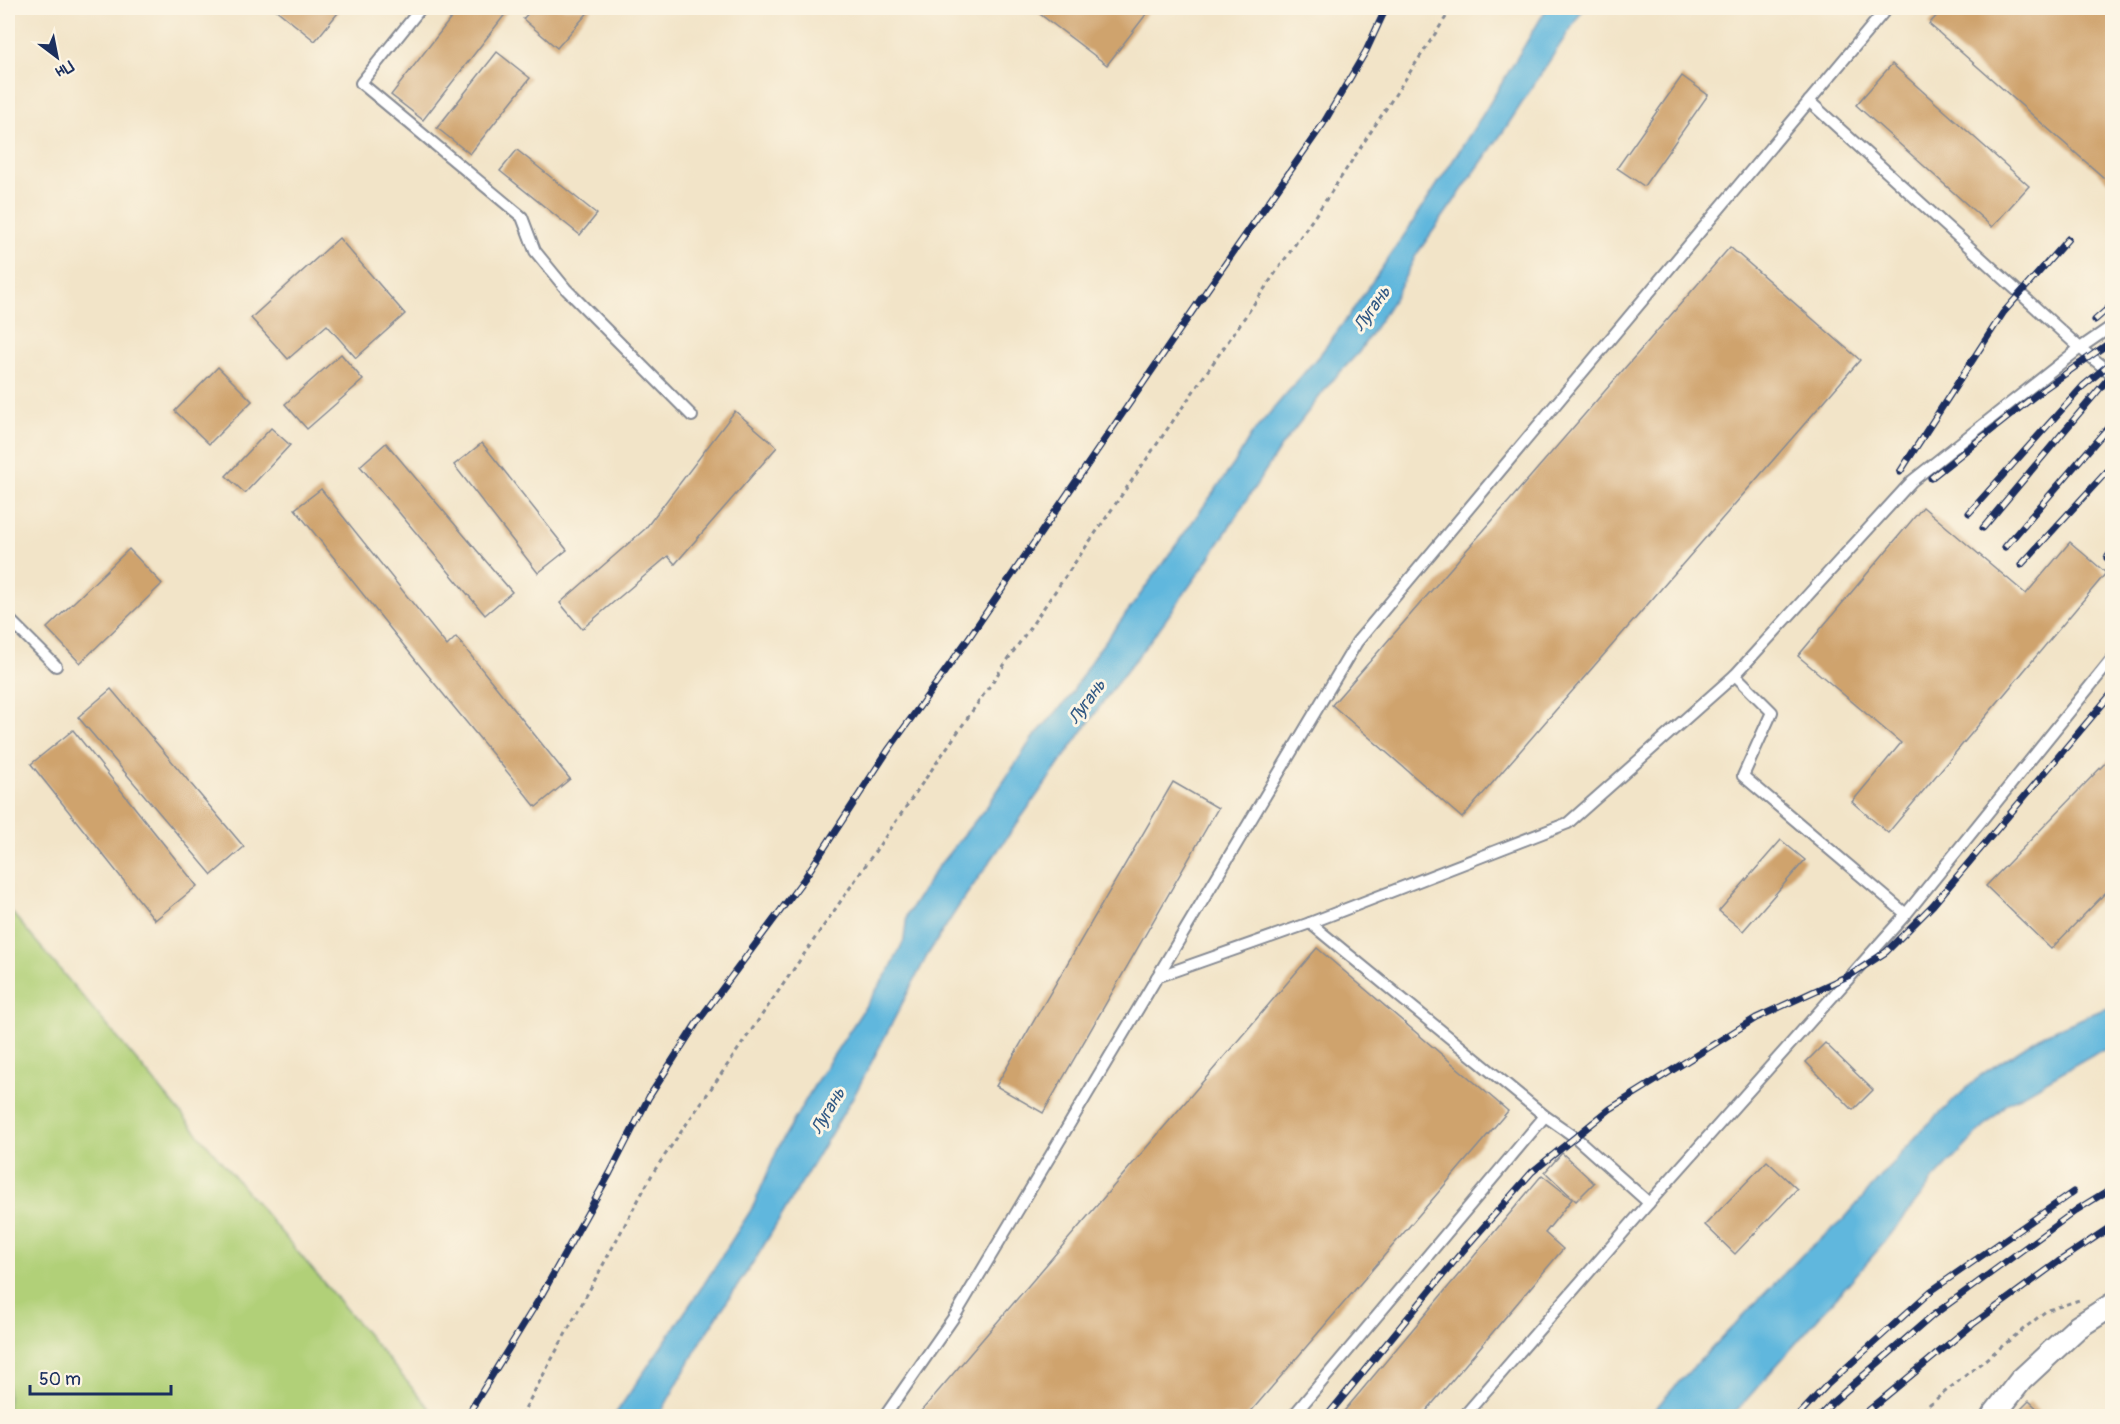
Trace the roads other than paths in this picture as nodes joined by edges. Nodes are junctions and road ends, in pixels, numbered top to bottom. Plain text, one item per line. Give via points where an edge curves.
1 (422, 8) edge
2 (1887, 8) edge
3 (1809, 101) junction
4 (2112, 326) edge
5 (2080, 348) junction
6 (2112, 374) edge
7 (692, 416) dead end
8 (8, 618) edge
9 (2112, 659) edge
10 (56, 666) dead end
11 (1735, 675) junction
12 (1906, 914) junction
13 (1310, 923) junction
14 (1157, 977) junction
15 (1545, 1116) junction
16 (1649, 1203) junction
17 (2112, 1305) edge
18 (885, 1416) edge
19 (1293, 1416) edge
20 (1464, 1416) edge
21 (1993, 1416) edge

1 - 7 lane via 361,83 522,217 535,251 566,289
2 - 3 lane
3 - 5 lane
3 - 14 lane via 1357,642
4 - 5 lane
5 - 6 lane
5 - 11 lane via 1912,481
8 - 10 lane
9 - 12 lane
11 - 12 lane via 1772,712 1743,776
11 - 13 lane via 1568,823
12 - 16 lane
13 - 14 lane
13 - 15 lane
14 - 18 lane via 956,1314
15 - 16 lane via 1575,1137
15 - 19 lane
16 - 20 lane
17 - 21 street via 2078,1327 2021,1380

